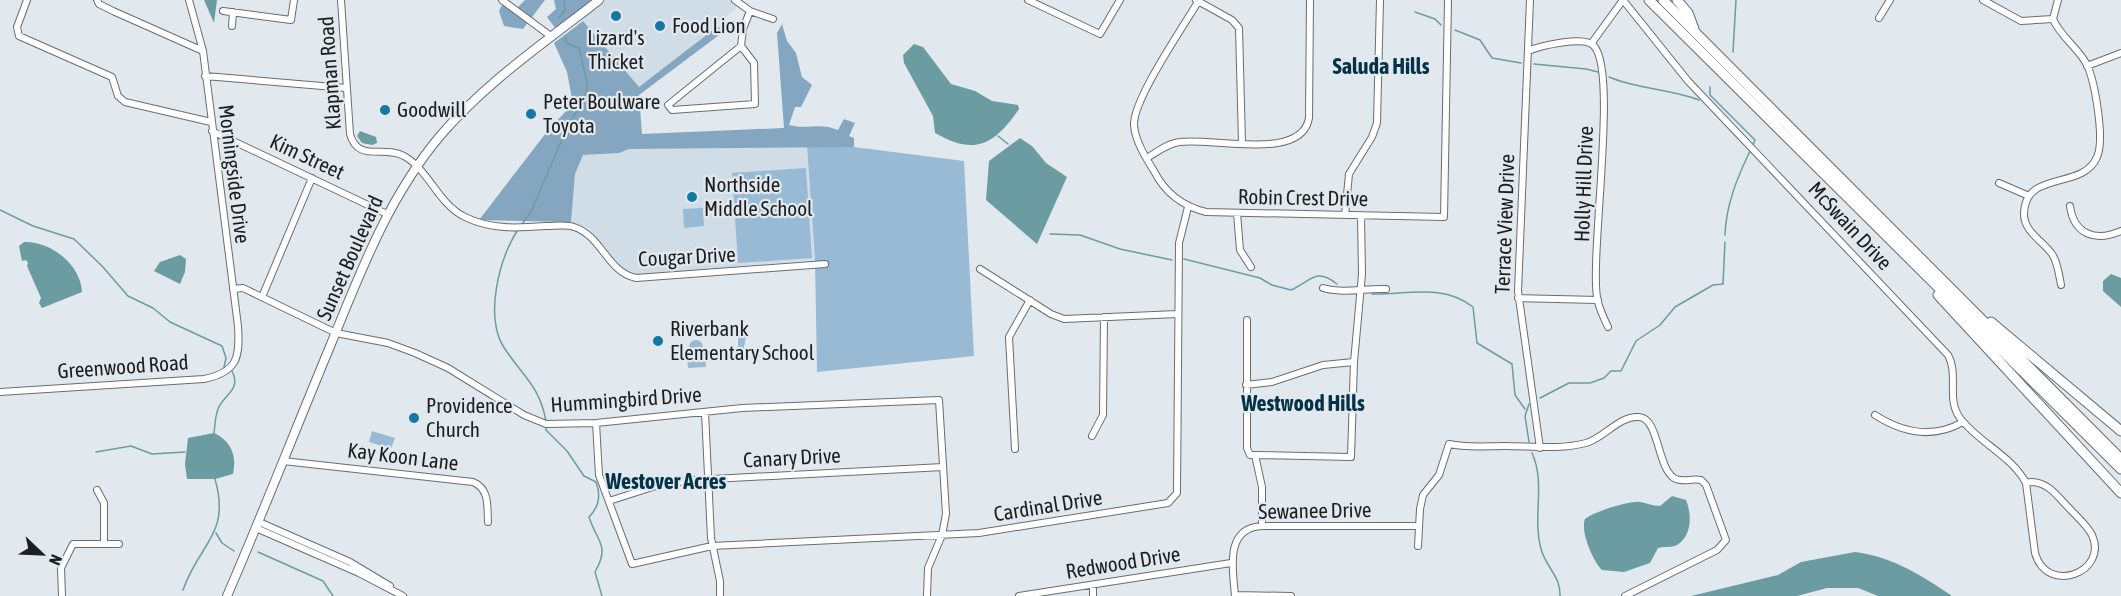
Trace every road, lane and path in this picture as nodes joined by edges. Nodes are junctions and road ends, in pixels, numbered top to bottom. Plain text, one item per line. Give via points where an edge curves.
1 (27, 0) edge
2 (97, 0) edge
3 (189, 0) edge
4 (294, 0) edge
5 (341, 0) edge
6 (502, 0) edge
7 (598, 0) edge
8 (735, 0) edge
9 (1028, 0) edge
10 (1120, 0) edge
11 (1198, 0) edge
12 (1310, 0) edge
13 (1380, 0) edge
14 (1448, 0) edge
15 (1530, 0) edge
16 (1623, 0) edge
17 (1649, 0) edge
18 (1663, 0) edge
19 (1677, 0) edge
20 (1890, 0) edge
21 (1983, 0) edge
22 (2058, 0) edge
23 (223, 11) dead end
24 (750, 11) junction
25 (233, 12) junction
26 (1879, 18) dead end
27 (773, 19) dead end
28 (2053, 19) junction
29 (291, 20) junction
30 (299, 21) dead end
31 (232, 26) dead end
32 (1694, 32) junction
33 (552, 37) junction
34 (1591, 44) junction
35 (741, 46) junction
36 (202, 51) junction
37 (1528, 51) junction
38 (2121, 53) edge
39 (2087, 66) junction
40 (205, 76) junction
41 (346, 88) junction
42 (211, 122) junction
43 (212, 131) junction
44 (1242, 143) junction
45 (1147, 158) junction
46 (417, 167) junction
47 (312, 178) junction
48 (1999, 183) dead end
49 (2029, 196) junction
50 (2070, 206) dead end
51 (1188, 207) junction
52 (1238, 213) junction
53 (387, 214) junction
54 (1345, 215) junction
55 (1361, 216) junction
56 (2121, 231) edge
57 (1882, 234) junction
58 (1920, 258) junction
59 (825, 264) dead end
60 (1251, 267) dead end
61 (980, 269) dead end
62 (2061, 285) dead end
63 (1323, 288) dead end
64 (1361, 288) junction
65 (233, 289) junction
66 (1386, 289) dead end
67 (262, 297) junction
68 (1518, 298) junction
69 (1030, 300) junction
70 (1598, 300) junction
71 (1178, 314) junction
72 (1104, 317) junction
73 (1247, 320) dead end
74 (1608, 327) dead end
75 (336, 333) junction
76 (238, 354) joint
77 (1354, 362) junction
78 (1246, 385) junction
79 (0, 392) edge
80 (705, 412) junction
81 (1875, 415) dead end
82 (1963, 422) junction
83 (596, 423) junction
84 (2121, 431) edge
85 (1092, 436) dead end
86 (1540, 448) junction
87 (1015, 449) dead end
88 (1255, 455) junction
89 (2121, 459) edge
90 (283, 461) junction
91 (943, 467) junction
92 (2121, 469) edge
93 (707, 479) junction
94 (2026, 483) junction
95 (97, 490) dead end
96 (2121, 493) edge
97 (609, 501) junction
98 (488, 522) dead end
99 (258, 525) junction
100 (1262, 526) junction
101 (1419, 526) junction
102 (942, 535) junction
103 (104, 544) junction
104 (119, 544) dead end
105 (712, 546) junction
106 (1418, 546) dead end
107 (1231, 563) junction
108 (1093, 585) junction
109 (402, 595) edge
110 (1235, 595) edge
111 (62, 596) edge
112 (227, 596) edge
113 (720, 596) edge
114 (927, 596) edge
115 (1019, 596) edge
116 (1093, 596) edge
117 (1291, 596) edge
118 (1625, 596) edge

1 - 42 street via 17,27 19,36 112,77 118,96 125,102
2 - 36 street
3 - 36 street, Morningside Drive
4 - 29 street
5 - 41 street, Klapman Road
6 - 33 street
7 - 33 main road, Sunset Boulevard
8 - 24 street
9 - 10 street via 1100,34
11 - 44 street via 1239,28
11 - 45 street, Robin Crest Drive via 1136,110 1134,129
12 - 44 street via 1308,124 1299,135 1285,142
13 - 54 street via 1377,123 1349,174
14 - 55 street, Robin Crest Drive via 1444,217
15 - 37 street, Terrace View Drive
16 - 34 street
16 - 82 street, McSwain Drive via 1688,81 1948,355 1954,371 1954,408
17 - 57 highway
18 - 32 highway
19 - 32 highway via 1688,13
20 - 26 street
21 - 28 street via 2022,21
22 - 28 street
23 - 25 street
24 - 27 street
24 - 35 street
25 - 29 street
25 - 31 street
28 - 39 street
29 - 30 street
32 - 58 highway
33 - 46 main road, Sunset Boulevard via 470,105
34 - 37 street via 1553,43
34 - 70 street, Holly Hill Drive via 1604,70
35 - 35 street via 668,105 672,110 755,104 754,63
36 - 40 street, Morningside Drive
37 - 68 street, Terrace View Drive
38 - 39 street
39 - 49 street via 2101,140 2098,157 2083,173 2040,185
40 - 41 street
40 - 42 street, Morningside Drive
41 - 46 street, Klapman Road via 352,144 363,151 395,152
42 - 43 street, Morningside Drive
43 - 47 street, Kim Street
43 - 65 street, Morningside Drive
44 - 45 street via 1182,141
45 - 51 street, Robin Crest Drive via 1164,187
46 - 53 main road, Sunset Boulevard
46 - 59 street, Cougar Drive via 446,204 463,216 500,228 576,227 589,236 618,270 632,277
47 - 53 street, Kim Street
47 - 67 street
48 - 49 street
49 - 62 street via 2024,211 2027,226 2052,255
50 - 56 street via 2074,219 2088,235 2101,237
51 - 52 street, Robin Crest Drive
51 - 71 street, Cardinal Drive via 1179,235
52 - 54 street, Robin Crest Drive
52 - 60 street via 1240,250
53 - 75 main road, Sunset Boulevard
54 - 55 street, Robin Crest Drive
55 - 64 street
57 - 92 highway
57 - 96 highway
58 - 84 highway
58 - 89 highway
61 - 69 street
63 - 64 street
64 - 66 street
64 - 77 street
65 - 67 street, Hummingbird Drive via 243,288
65 - 76 street, Morningside Drive
67 - 75 street, Hummingbird Drive
68 - 70 street
68 - 86 street, Terrace View Drive
69 - 72 street via 1064,319
69 - 87 street via 1009,337
70 - 74 street, Holly Hill Drive
71 - 72 street
71 - 102 street, Cardinal Drive via 1177,493 1172,502 1014,529
72 - 85 street via 1103,415
73 - 78 street
75 - 83 street, Hummingbird Drive via 388,343 415,353 535,420 553,425
75 - 90 main road, Sunset Boulevard
76 - 79 street, Greenwood Road via 229,370 204,379
77 - 78 street via 1323,365 1272,382
77 - 88 street via 1351,457
78 - 88 street via 1247,448 1250,455
80 - 83 street, Hummingbird Drive
80 - 91 street, Hummingbird Drive via 939,400
80 - 93 street
81 - 82 street via 1908,431 1950,429
82 - 94 street via 2015,466
83 - 97 street via 599,475
86 - 101 street via 1449,444 1439,475 1424,495
86 - 118 street via 1589,442 1637,416 1651,424 1671,476 1677,480 1701,480 1706,485 1724,529 1725,544
88 - 100 street via 1262,487
90 - 98 street, Kay Koon Lane via 473,482 486,493
90 - 99 main road, Sunset Boulevard
91 - 93 street, Canary Drive
91 - 102 street via 946,514
93 - 97 street, Canary Drive via 662,484
93 - 105 street
94 - 94 street via 2039,563 2057,577 2078,575 2093,556 2091,533 2049,488 2038,482
95 - 103 street via 104,503
97 - 105 street, Cardinal Drive via 632,564
99 - 109 street
99 - 112 main road, Sunset Boulevard
100 - 101 street, Sewanee Drive
100 - 107 street, Sewanee Drive via 1239,536
101 - 106 street
102 - 105 street, Cardinal Drive
102 - 114 street via 928,567
103 - 104 street
103 - 111 street via 73,544 69,548 61,568
105 - 113 street
107 - 108 street, Redwood Drive
107 - 110 street, Sewanee Drive
108 - 115 street, Redwood Drive
108 - 116 street
110 - 117 street

